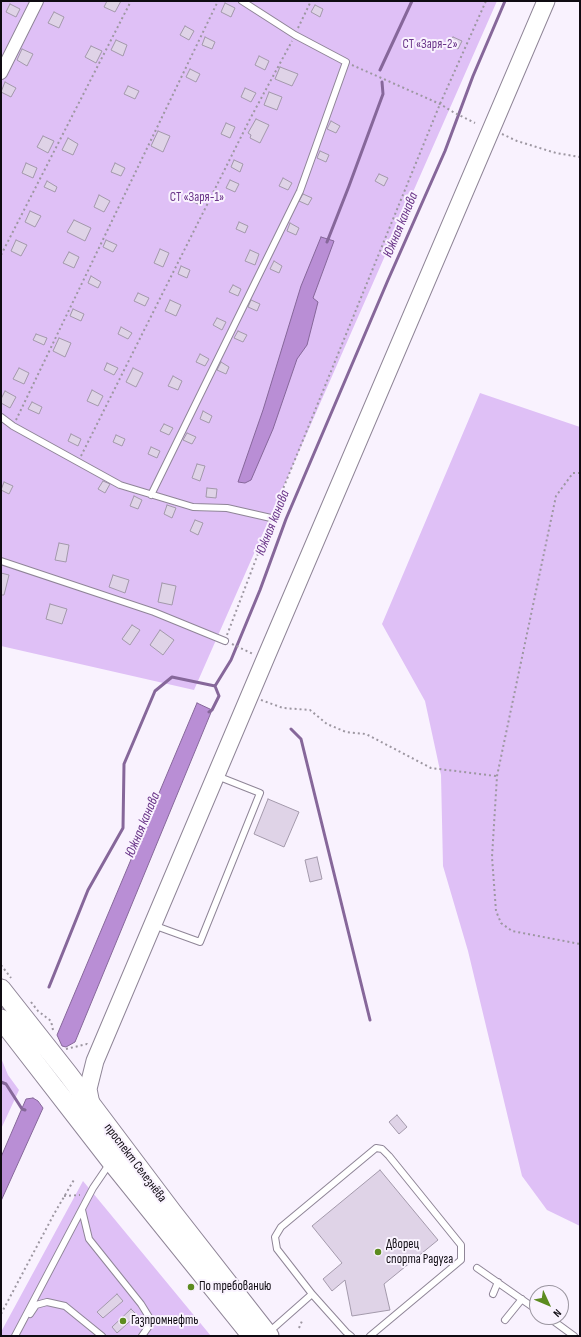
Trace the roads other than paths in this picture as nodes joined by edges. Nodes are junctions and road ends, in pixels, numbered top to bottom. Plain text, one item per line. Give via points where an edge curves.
1 (37, 1) edge
2 (242, 1) edge
3 (546, 1) edge
4 (1, 73) edge
5 (1, 417) edge
6 (151, 495) junction
7 (271, 518) road end
8 (1, 561) edge
9 (225, 641) road end
10 (216, 776) junction
11 (153, 924) junction
12 (8, 986) edge
13 (1, 1019) edge
14 (93, 1066) junction
15 (68, 1074) junction
16 (91, 1104) junction
17 (111, 1161) junction
18 (82, 1210) junction
19 (477, 1268) dead end
20 (498, 1282) junction
21 (312, 1294) junction
22 (493, 1294) dead end
23 (522, 1299) junction
24 (529, 1304) edge
25 (505, 1320) dead end
26 (559, 1325) edge
27 (15, 1335) edge
28 (263, 1335) edge
29 (102, 1336) edge
30 (142, 1336) edge
31 (351, 1336) edge
32 (370, 1336) edge
33 (574, 1336) edge

1 - 4 street
2 - 6 lane via 295,35 346,62 300,191
3 - 10 main road
5 - 6 lane via 120,485
6 - 7 lane via 193,507 227,508
8 - 9 lane via 154,612
10 - 11 main road
10 - 11 lane via 260,793 200,942
11 - 14 main road
12 - 15 main road, проспект Селезнёва
13 - 17 main road, проспект Селезнёва
14 - 15 main road via 80,1075
14 - 16 main road via 88,1089
15 - 16 main road, проспект Селезнёва
16 - 28 main road, проспект Селезнёва
17 - 18 lane
17 - 28 main road, проспект Селезнёва
18 - 27 lane
18 - 30 lane via 89,1239 141,1304 152,1323
19 - 20 lane
20 - 22 lane
20 - 23 lane
21 - 28 lane
21 - 31 lane
21 - 32 lane via 277,1249 275,1237 281,1227 376,1148 382,1149 461,1245 461,1260
23 - 24 lane
23 - 25 lane
26 - 33 lane
27 - 29 lane via 36,1305 47,1302 65,1306

